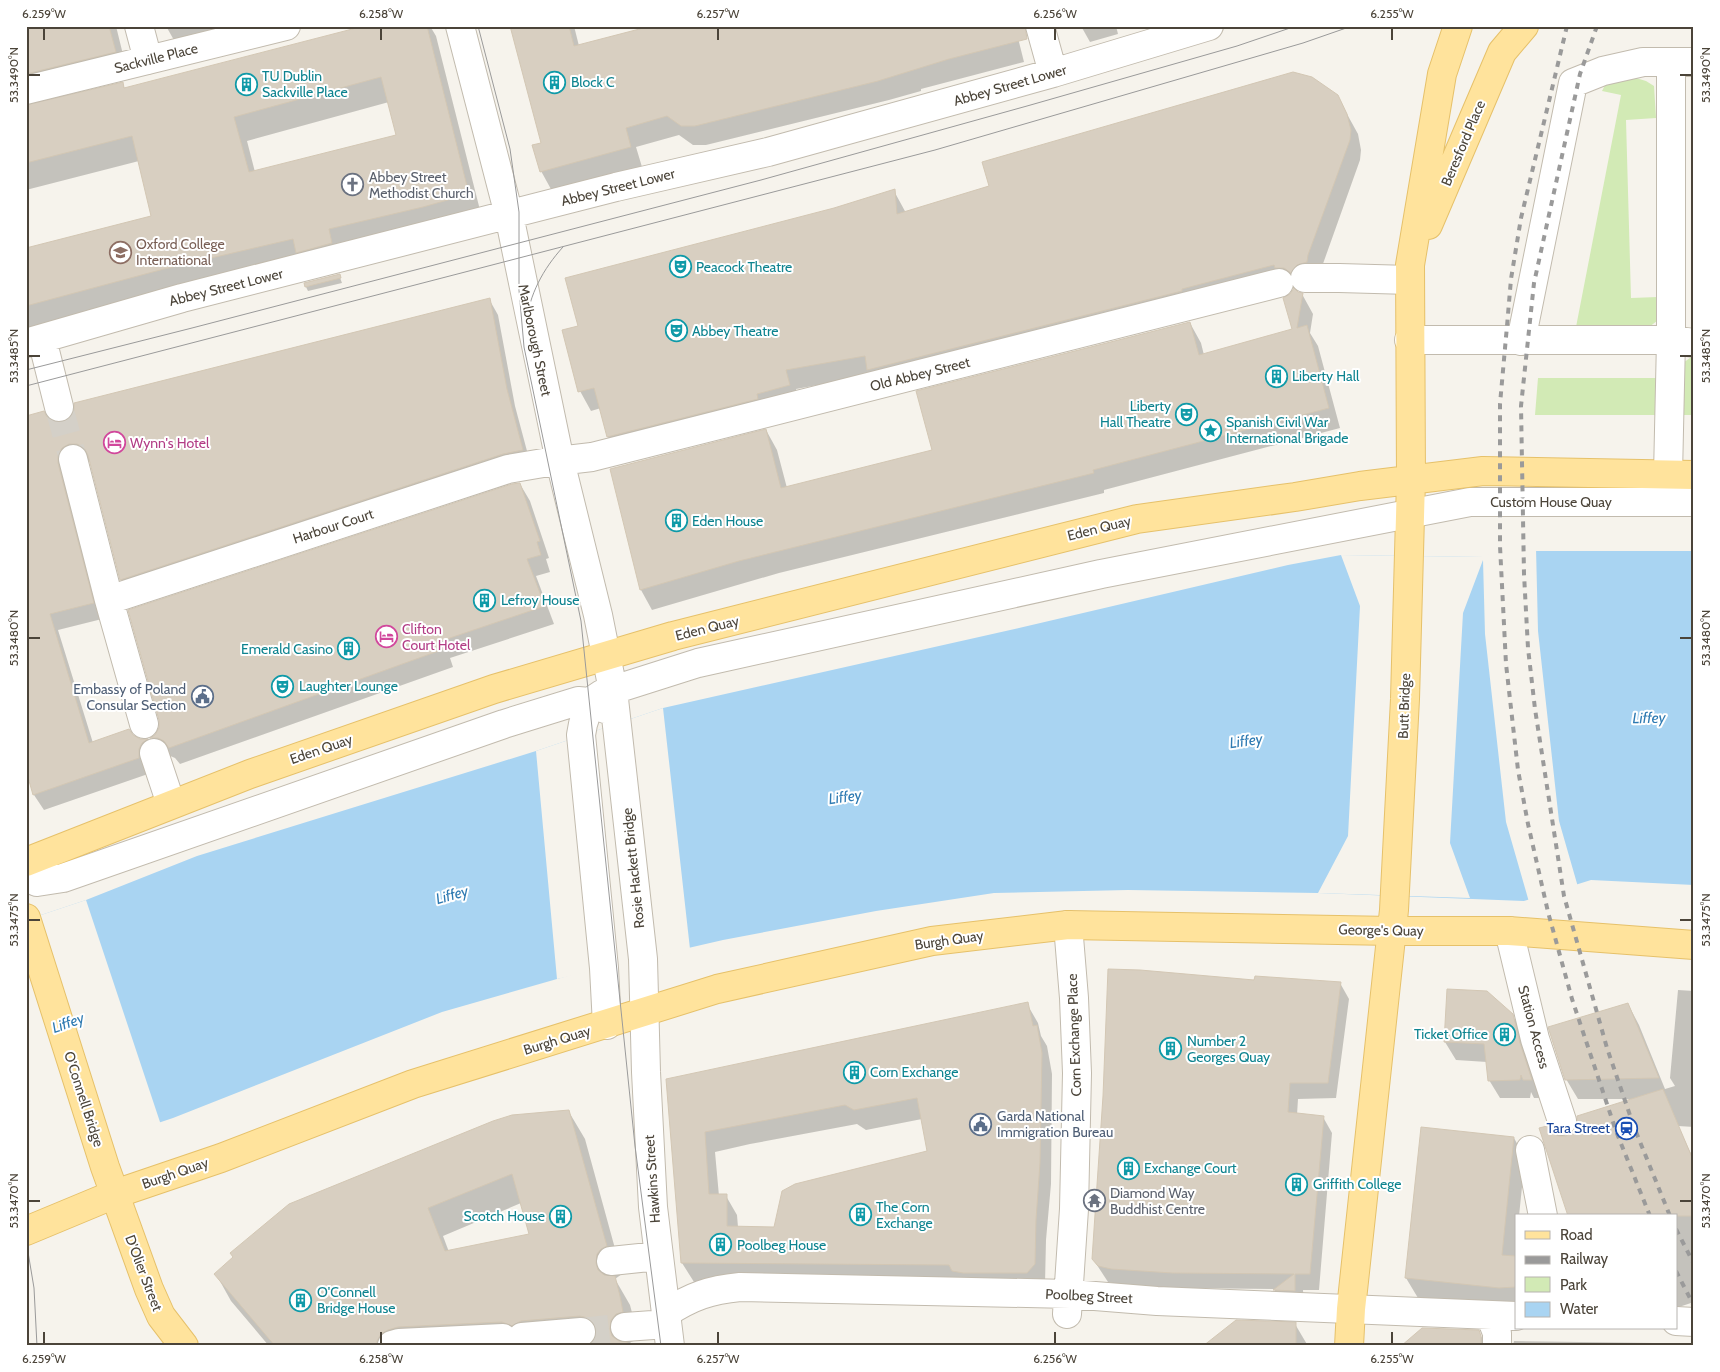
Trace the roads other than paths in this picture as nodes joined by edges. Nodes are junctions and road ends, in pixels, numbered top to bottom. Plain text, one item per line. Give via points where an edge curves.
1 (139, 26) edge
2 (286, 26) edge
3 (460, 26) edge
4 (1040, 26) edge
5 (1209, 26) edge
6 (1458, 26) edge
7 (1524, 26) edge
8 (148, 60) junction
9 (1683, 62) edge
10 (1053, 73) junction
11 (26, 90) edge
12 (509, 215) junction
13 (1410, 273) junction
14 (1409, 340) junction
15 (34, 341) edge
16 (1520, 341) junction
17 (1682, 342) edge
18 (59, 407) tunnel mouth
19 (73, 459) tunnel mouth
20 (560, 461) junction
21 (1681, 475) edge
22 (1411, 480) junction
23 (1694, 502) edge
24 (1410, 512) junction
25 (109, 600) junction
26 (607, 654) junction
27 (613, 690) junction
28 (590, 702) junction
29 (545, 711) junction
30 (618, 723) junction
31 (144, 724) dead end
32 (581, 735) junction
33 (154, 753) dead end
34 (171, 804) junction
35 (26, 862) edge
36 (26, 877) edge
37 (26, 919) edge
38 (1393, 919) junction
39 (1068, 925) junction
40 (1509, 931) junction
41 (1694, 945) edge
42 (643, 1012) junction
43 (608, 1025) junction
44 (1562, 1121) dead end
45 (1530, 1150) dead end
46 (114, 1194) junction
47 (1543, 1214) edge
48 (26, 1231) edge
49 (659, 1256) junction
50 (611, 1261) dead end
51 (1069, 1304) junction
52 (1351, 1308) junction
53 (1503, 1315) edge
54 (1678, 1321) edge
55 (1694, 1322) edge
56 (625, 1327) tunnel mouth
57 (668, 1327) edge
58 (581, 1332) tunnel mouth
59 (392, 1345) edge
60 (184, 1346) edge
61 (1350, 1346) edge
62 (1497, 1346) edge

1 - 8 street
2 - 8 street, Sackville Place
3 - 12 street, Marlborough Street
4 - 10 street
5 - 10 street, Abbey Street Lower
6 - 13 main road, Beresford Place via 1442,74
7 - 13 main road, Beresford Place via 1502,52
8 - 11 street, Sackville Place
9 - 16 street via 1644,62 1603,71 1573,83
9 - 17 street
10 - 12 street, Abbey Street Lower via 768,152
12 - 15 street, Abbey Street Lower via 182,298
12 - 20 street, Marlborough Street
13 - 14 main road, Beresford Place
13 - 20 street, Old Abbey Street via 1292,281 592,457
14 - 16 street
14 - 22 main road, Beresford Place
15 - 18 street
16 - 17 street
17 - 21 street via 1669,415
19 - 25 street
20 - 25 street, Harbour Court via 508,469
20 - 26 street, Marlborough Street
21 - 22 main road, Custom House Quay via 1483,471
22 - 24 main road, Butt Bridge
22 - 26 main road, Eden Quay via 1137,519
23 - 24 street, Custom House Quay via 1470,502
24 - 27 street via 1109,573 698,663
24 - 38 main road, Butt Bridge via 1405,699
25 - 31 street
26 - 27 street, Rosie Hackett Bridge
26 - 34 main road, Eden Quay via 494,689
27 - 28 street
27 - 30 street, Rosie Hackett Bridge
28 - 29 street via 578,701
28 - 30 street via 606,710
28 - 32 street
29 - 32 street via 564,714
29 - 36 street via 63,878 37,882
30 - 42 street, Rosie Hackett Bridge via 642,960
32 - 43 street
33 - 34 street
34 - 35 main road, Eden Quay
37 - 46 main road, O'Connell Bridge
38 - 39 main road, George's Quay
38 - 40 main road, George's Quay
38 - 52 main road
39 - 42 main road, Burgh Quay via 932,942 717,989
39 - 51 street, Corn Exchange Place via 1085,1210
40 - 41 main road, George's Quay
40 - 44 street, Station Access via 1535,1039
42 - 43 main road, Burgh Quay
42 - 49 street, Hawkins Street via 653,1207
43 - 46 main road, Burgh Quay via 413,1084 221,1158
45 - 47 street
46 - 48 main road, Burgh Quay
46 - 60 main road, D'Olier Street via 154,1303
49 - 50 street
49 - 57 street, Hawkins Street
51 - 52 street, Poolbeg Street via 1157,1301
51 - 57 street, Poolbeg Street via 740,1287 697,1294
52 - 53 street, Poolbeg Street
52 - 61 main road
53 - 62 street
54 - 55 street
56 - 57 street
58 - 59 street

